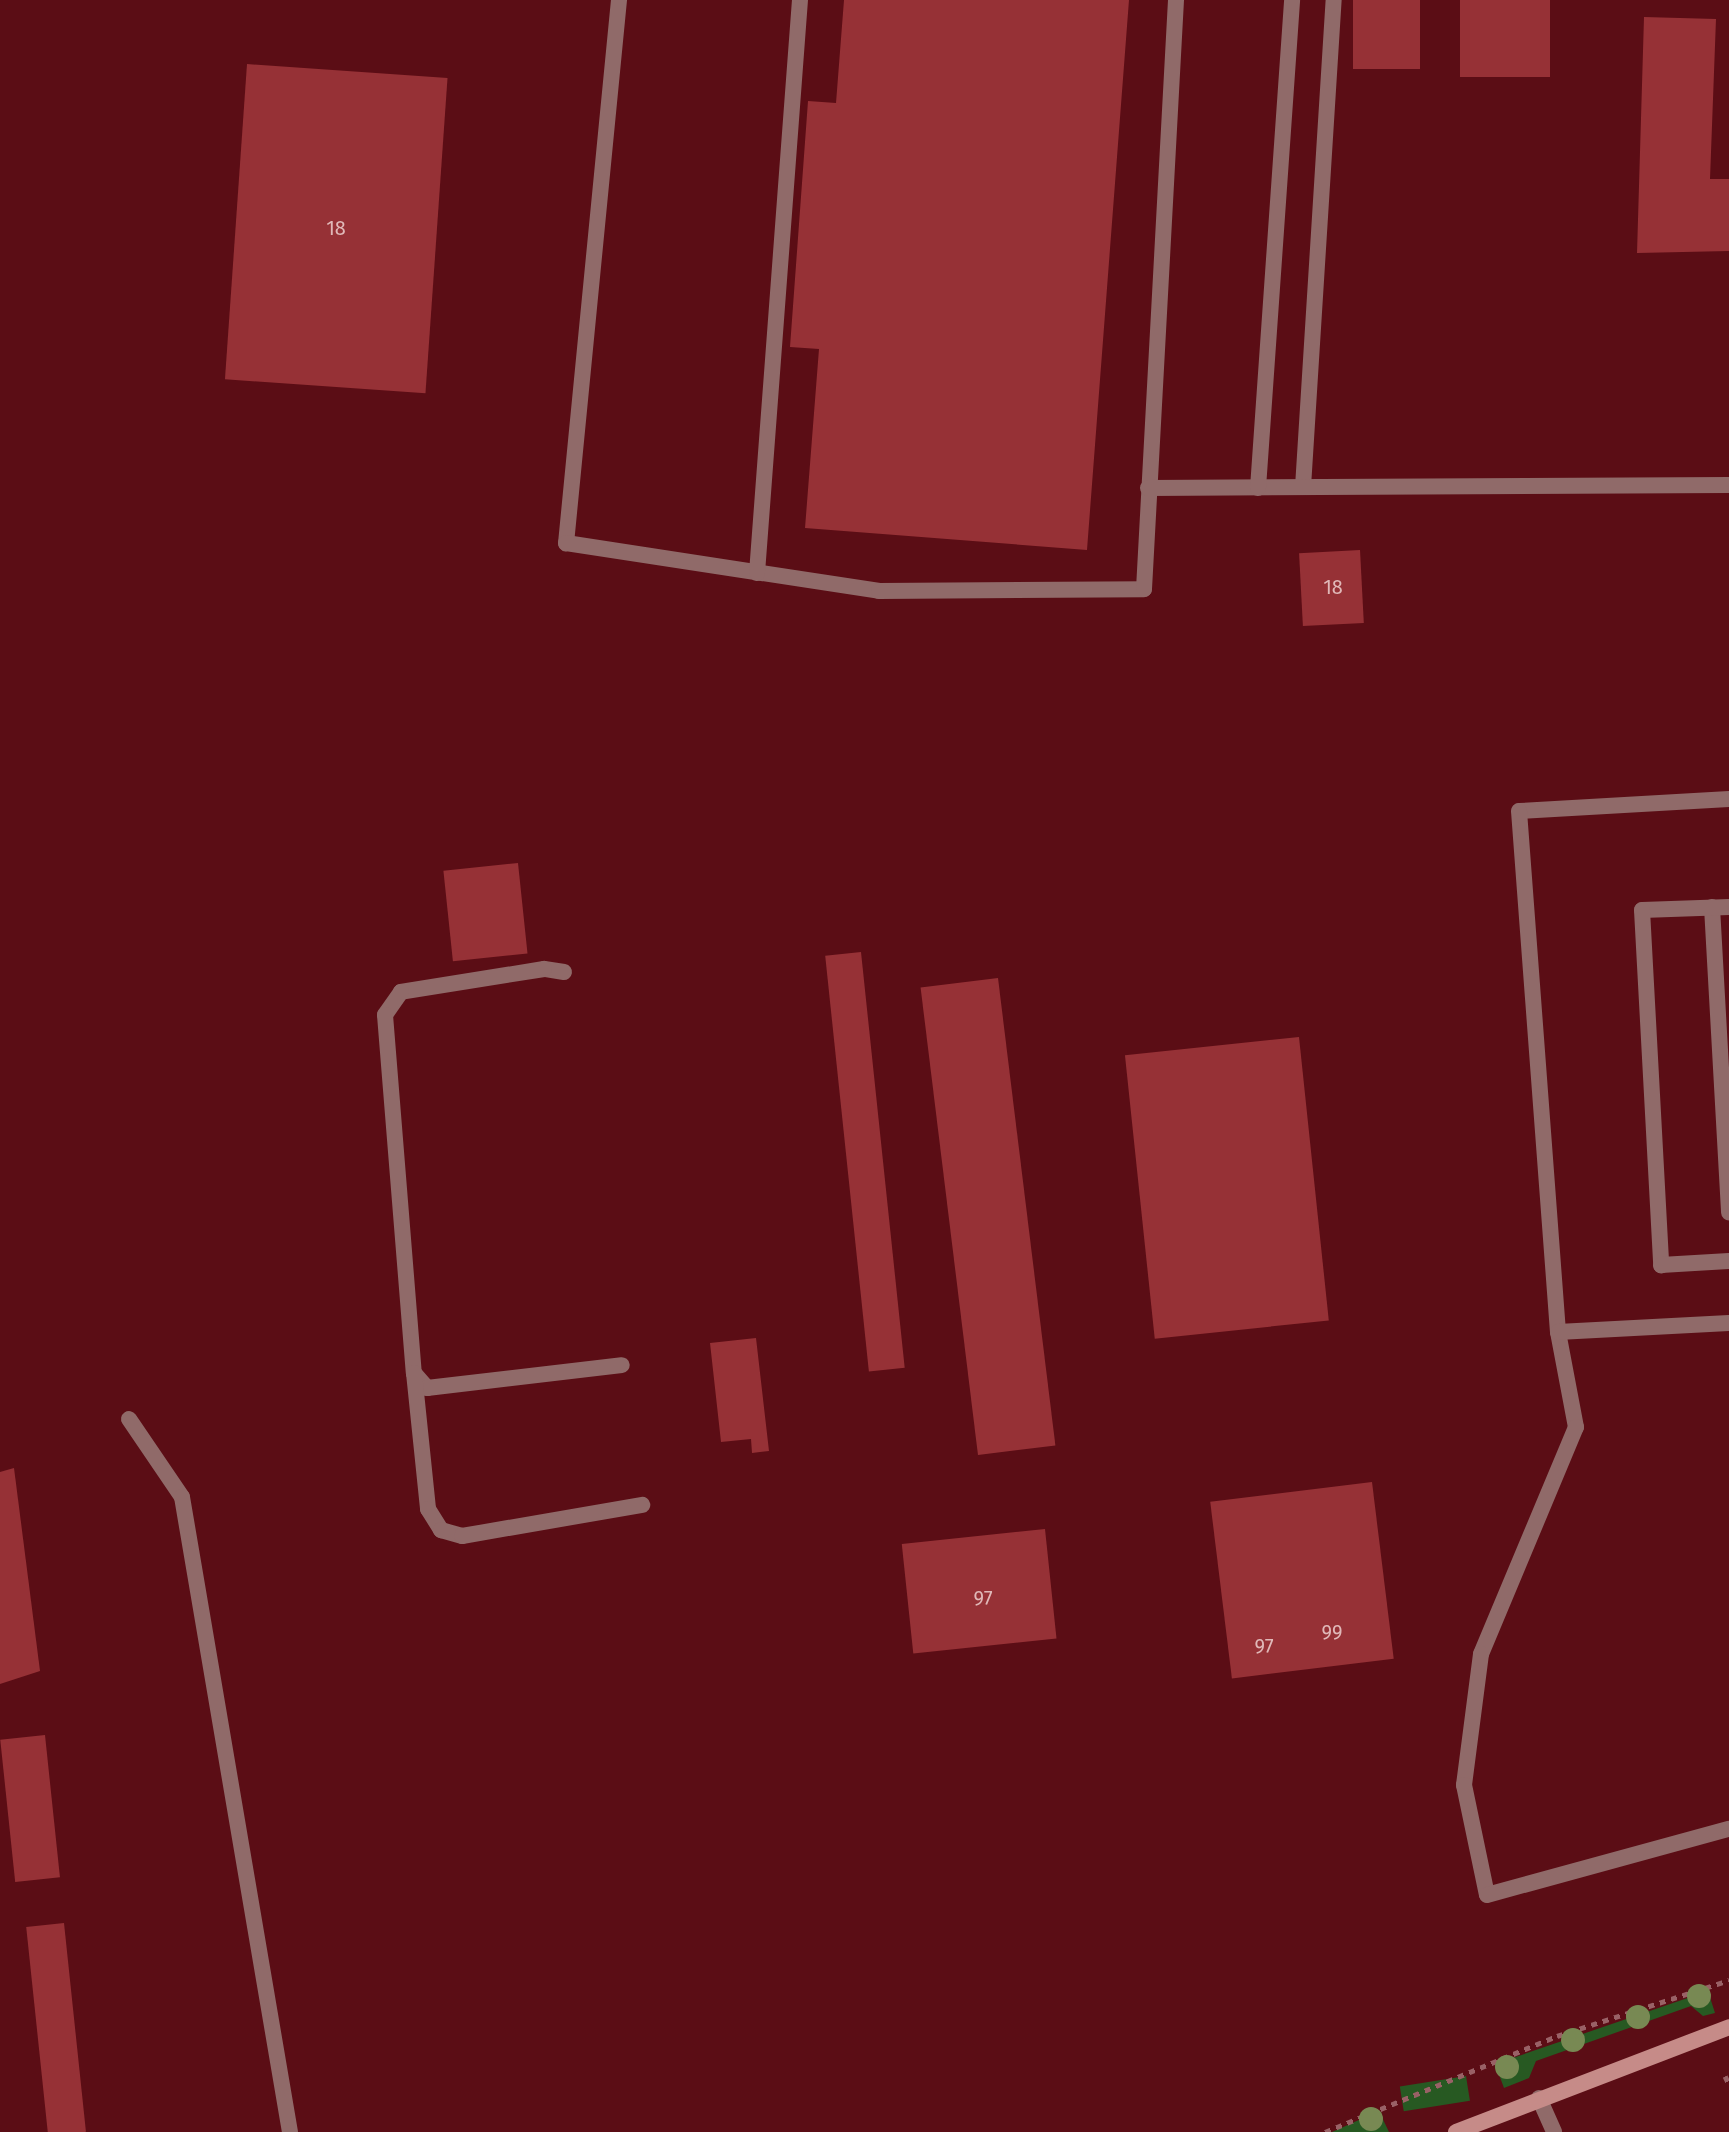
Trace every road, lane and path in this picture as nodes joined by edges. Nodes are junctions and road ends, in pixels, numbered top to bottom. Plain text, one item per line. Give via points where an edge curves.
1 (619, 0) edge
2 (800, 0) edge
3 (1176, 0) edge
4 (1292, 0) edge
5 (1334, 0) edge
6 (1729, 485) edge
7 (1303, 487) junction
8 (1148, 488) junction
9 (1258, 488) junction
10 (757, 573) junction
11 (1729, 799) edge
12 (1721, 907) edge
13 (564, 972) dead end
14 (1729, 1213) edge
15 (1729, 1261) edge
16 (1729, 1323) edge
17 (1558, 1332) junction
18 (622, 1365) dead end
19 (414, 1373) junction
20 (129, 1419) dead end
21 (642, 1505) dead end
22 (1729, 1829) edge
23 (1729, 1980) edge
24 (1729, 2027) edge
25 (1725, 2076) dead end
26 (1729, 2084) edge
27 (1539, 2098) junction
28 (290, 2132) edge
29 (1325, 2132) edge
30 (1456, 2132) edge
31 (1554, 2132) edge

1 - 10 lane via 566,543
2 - 10 lane
3 - 8 lane
4 - 9 lane
5 - 7 lane
6 - 7 lane
7 - 9 lane
8 - 9 lane
8 - 10 lane via 1144,589 879,591
11 - 17 lane via 1519,811
12 - 14 lane
12 - 15 lane via 1642,910 1661,1265
13 - 19 lane via 544,969 401,992 385,1015
16 - 17 lane
17 - 22 lane via 1576,1427 1481,1654 1464,1785 1487,1895
18 - 19 lane via 427,1388
19 - 21 lane via 428,1509 441,1530 462,1536
20 - 28 lane via 182,1497
23 - 29 path via 1557,2036
24 - 27 street
25 - 26 path
27 - 30 street
27 - 31 lane

